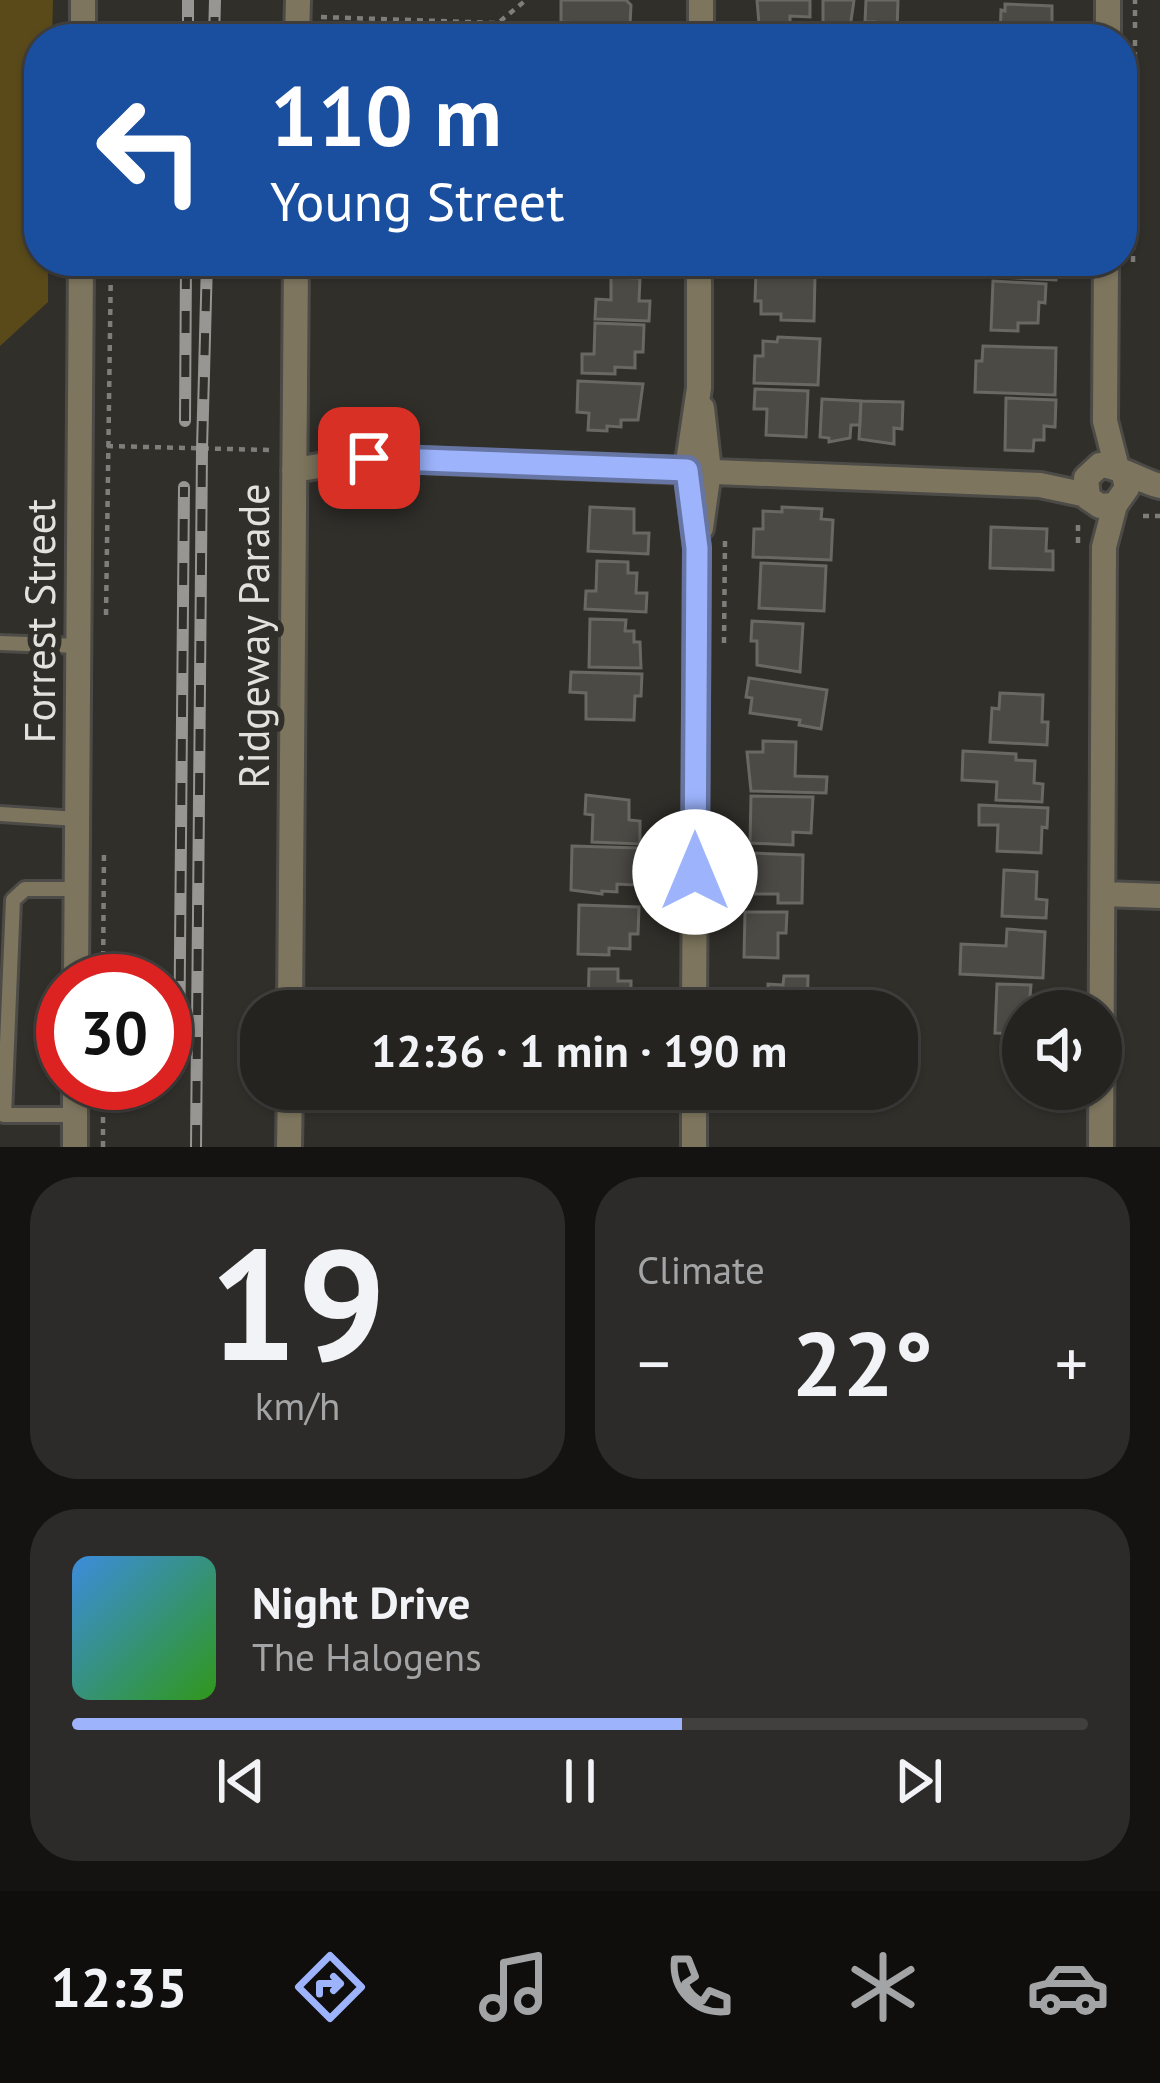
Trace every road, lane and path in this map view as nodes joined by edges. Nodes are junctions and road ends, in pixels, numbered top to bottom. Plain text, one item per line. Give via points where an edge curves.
1 (526, 0) edge
2 (321, 17) dead end
3 (81, 276) edge
4 (111, 276) edge
5 (296, 276) edge
6 (699, 276) edge
7 (1106, 276) edge
8 (294, 442) junction
9 (110, 446) junction
10 (80, 447) junction
11 (269, 450) dead end
12 (369, 458) junction
13 (294, 470) junction
14 (698, 470) junction
15 (1102, 488) junction
16 (1160, 489) edge
17 (1143, 516) dead end
18 (1160, 516) edge
19 (1091, 548) junction
20 (105, 632) dead end
21 (0, 643) edge
22 (80, 646) junction
23 (0, 814) edge
24 (77, 819) junction
25 (104, 842) dead end
26 (77, 889) junction
27 (1104, 894) junction
28 (1160, 896) edge
29 (76, 954) edge
30 (104, 954) edge
31 (290, 990) edge
32 (694, 990) edge
33 (75, 1110) edge
34 (103, 1110) edge
35 (290, 1110) edge
36 (694, 1110) edge
37 (75, 1115) junction
38 (74, 1147) edge
39 (103, 1147) edge
40 (289, 1147) edge
41 (694, 1147) edge
42 (1101, 1147) edge

1 - 2 path via 498,23
3 - 10 street, Forrest Street
4 - 9 path
5 - 8 street, Ridgeway Parade
6 - 14 street
7 - 15 street
8 - 12 street
8 - 13 street, Ridgeway Parade
9 - 10 path
9 - 11 path
9 - 20 path
10 - 22 street, Forrest Street
12 - 13 street
12 - 14 street
13 - 31 street, Ridgeway Parade
14 - 15 street
14 - 32 street
15 - 16 street
15 - 19 street
15 - 19 path
17 - 18 path
19 - 27 street
21 - 22 lane
22 - 24 street, Forrest Street
23 - 24 lane
24 - 26 street, Forrest Street
25 - 30 path
26 - 29 street, Forrest Street
26 - 37 lane via 25,889 13,900 4,1114
27 - 28 street
27 - 42 street
33 - 37 street
34 - 39 path
35 - 40 street
36 - 41 street
37 - 38 street

